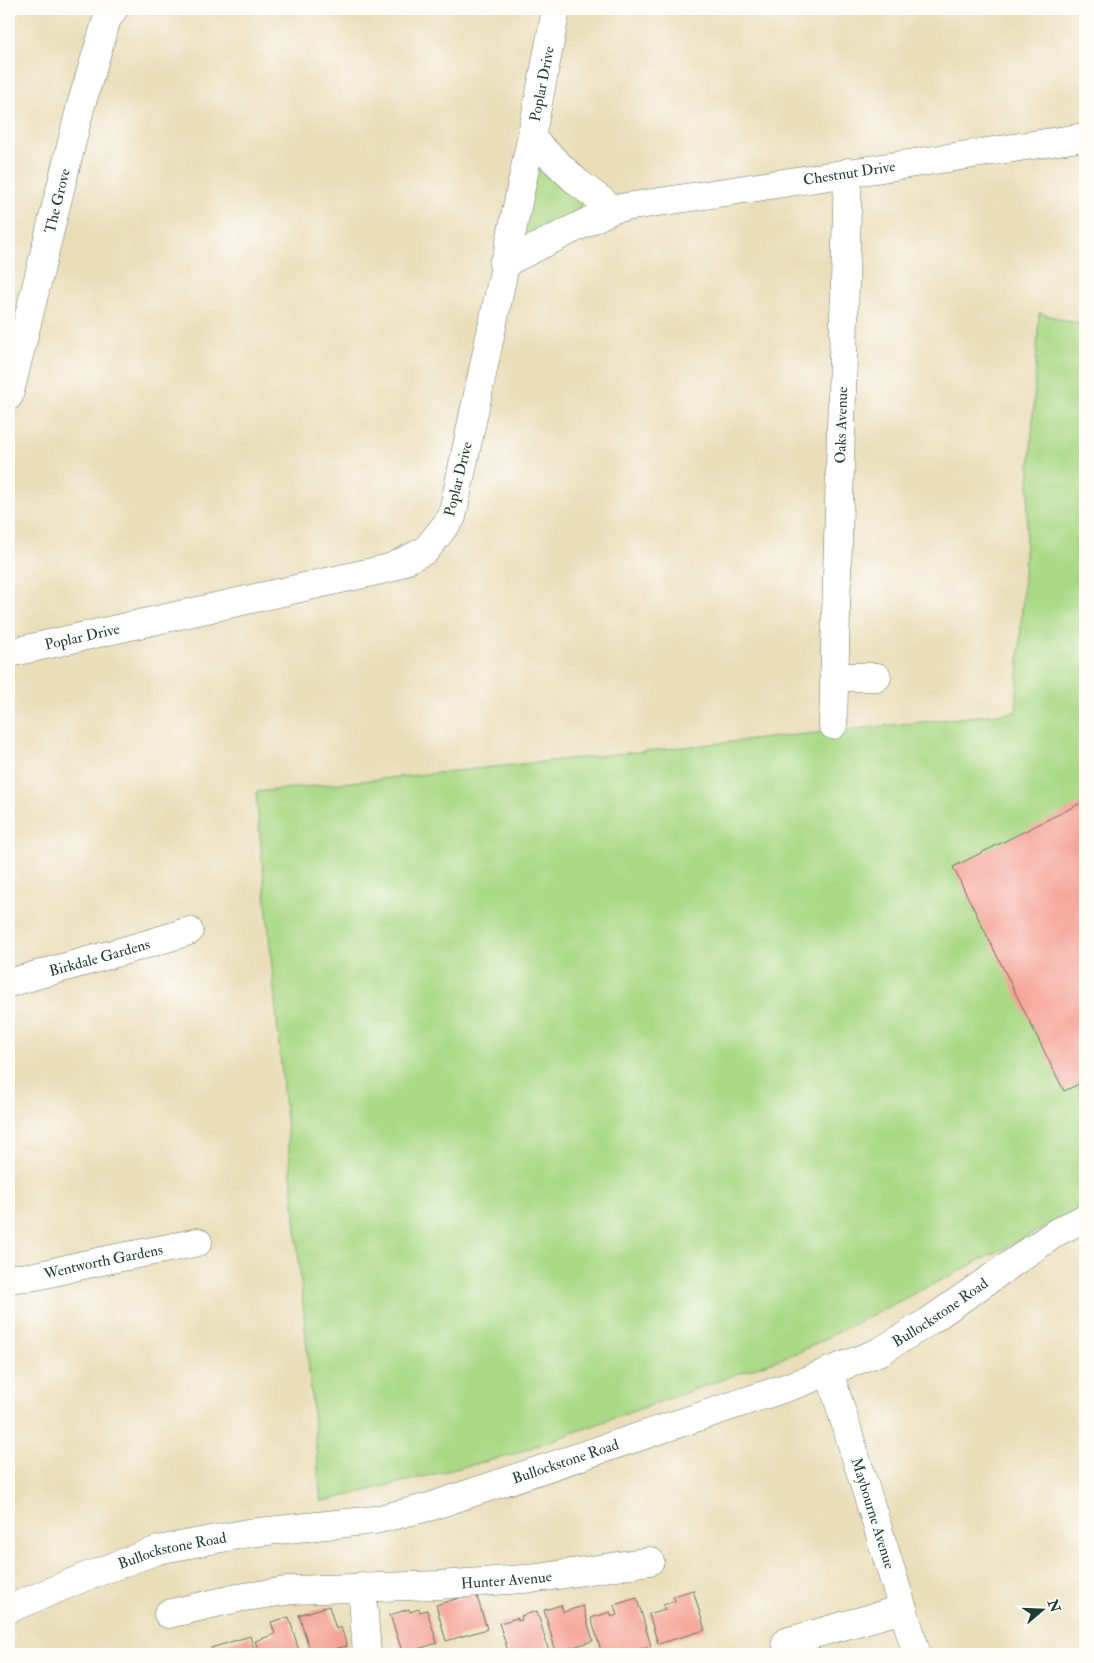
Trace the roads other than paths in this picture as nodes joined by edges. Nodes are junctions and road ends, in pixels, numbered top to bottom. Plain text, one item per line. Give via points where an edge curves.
1 (114, 9) edge
2 (556, 9) edge
3 (1085, 137) edge
4 (532, 139) junction
5 (848, 172) junction
6 (613, 209) junction
7 (503, 264) junction
8 (9, 396) edge
9 (9, 631) edge
10 (19, 651) edge
11 (834, 677) junction
12 (877, 678) dead end
13 (833, 725) dead end
14 (188, 931) dead end
15 (9, 983) edge
16 (1085, 1218) edge
17 (198, 1242) dead end
18 (9, 1278) edge
19 (829, 1372) junction
20 (650, 1561) dead end
21 (362, 1586) junction
22 (903, 1609) junction
23 (9, 1610) edge
24 (168, 1614) dead end
25 (786, 1642) dead end
26 (367, 1654) edge
27 (917, 1654) edge

1 - 8 street, The Grove via 107,19 81,104
2 - 4 street, Poplar Drive
3 - 5 street, Chestnut Drive
4 - 6 street via 577,182
4 - 7 street, Poplar Drive
5 - 6 street, Chestnut Drive
5 - 11 street, Oaks Avenue
6 - 7 street, Chestnut Drive
7 - 10 street, Poplar Drive via 452,517 426,550 390,568
9 - 10 street
11 - 12 street
11 - 13 street, Oaks Avenue
14 - 15 street, Birkdale Gardens
16 - 19 street, Bullockstone Road via 1057,1232 881,1351
17 - 18 street, Wentworth Gardens via 30,1279
19 - 22 street, Maybourne Avenue
19 - 23 street, Bullockstone Road via 430,1507 375,1520 248,1533 158,1550
20 - 21 street, Hunter Avenue via 538,1578
21 - 24 street, Hunter Avenue via 293,1590 238,1598
21 - 26 street
22 - 25 street
22 - 27 street, Maybourne Avenue

